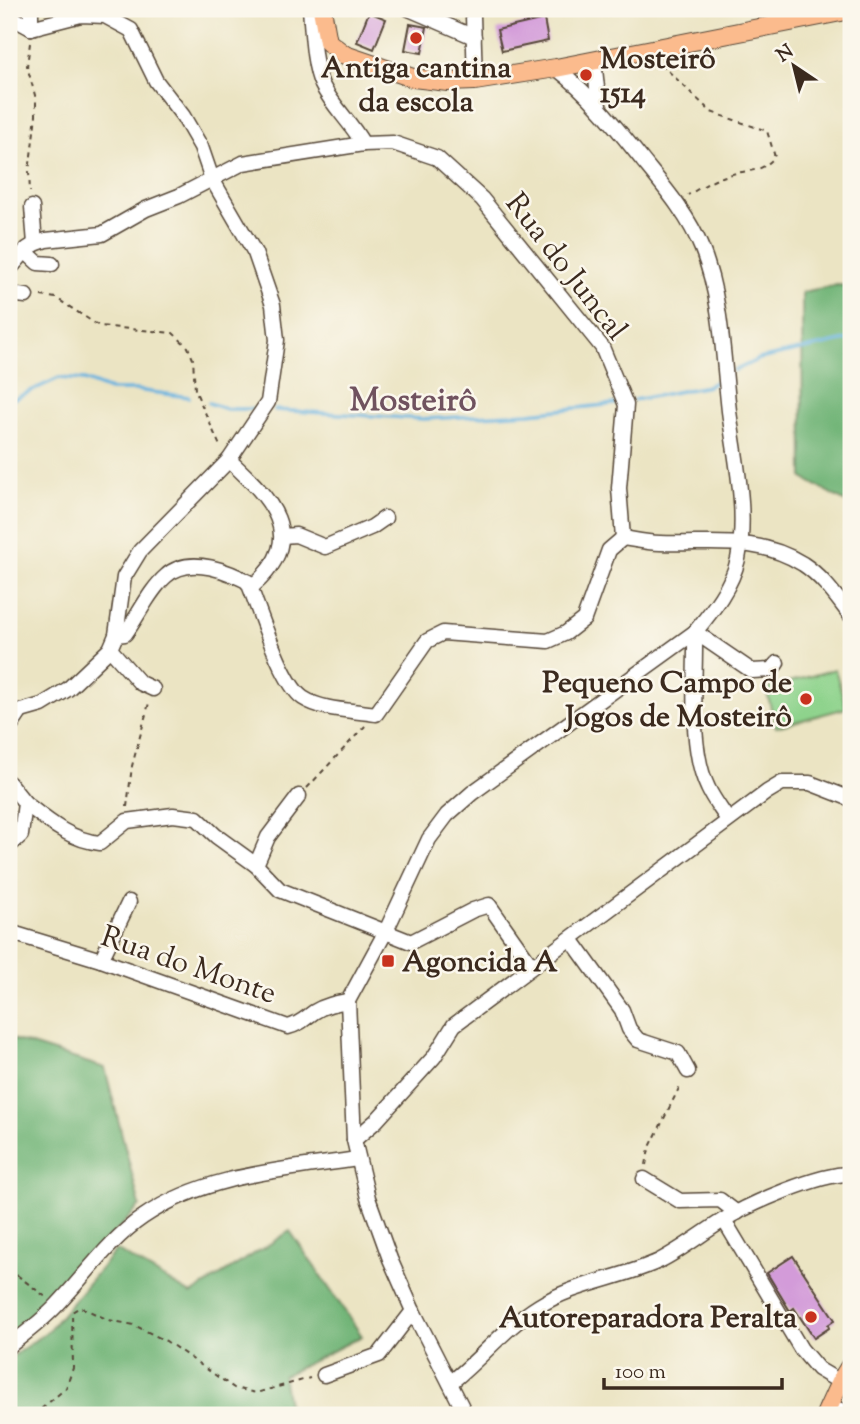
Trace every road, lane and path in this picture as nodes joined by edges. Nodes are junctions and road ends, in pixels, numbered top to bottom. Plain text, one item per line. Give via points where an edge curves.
1 (30, 9) edge
2 (310, 9) edge
3 (322, 9) edge
4 (410, 9) edge
5 (475, 9) edge
6 (851, 10) edge
7 (9, 16) edge
8 (31, 28) junction
9 (474, 37) junction
10 (650, 50) junction
11 (594, 60) junction
12 (555, 68) junction
13 (475, 81) junction
14 (599, 106) junction
15 (363, 144) junction
16 (212, 179) junction
17 (676, 203) junction
18 (32, 207) joint
19 (30, 248) junction
20 (52, 264) dead end
21 (9, 270) edge
22 (9, 294) edge
23 (26, 296) joint
24 (229, 460) junction
25 (385, 517) dead end
26 (282, 536) junction
27 (623, 538) junction
28 (740, 542) junction
29 (248, 582) junction
30 (851, 615) edge
31 (695, 632) junction
32 (116, 635) junction
33 (110, 649) junction
34 (777, 663) dead end
35 (153, 689) joint
36 (15, 710) edge
37 (376, 714) junction
38 (9, 729) edge
39 (9, 783) edge
40 (299, 796) joint
41 (851, 799) edge
42 (25, 803) junction
43 (728, 820) junction
44 (127, 821) junction
45 (9, 846) edge
46 (256, 865) junction
47 (129, 902) dead end
48 (386, 931) junction
49 (9, 932) edge
50 (571, 939) junction
51 (101, 960) junction
52 (532, 967) junction
53 (348, 1001) junction
54 (688, 1071) joint
55 (354, 1140) junction
56 (357, 1159) junction
57 (851, 1174) edge
58 (644, 1180) joint
59 (731, 1216) junction
60 (9, 1269) edge
61 (57, 1306) junction
62 (413, 1311) junction
63 (9, 1346) edge
64 (851, 1364) edge
65 (324, 1374) joint
66 (840, 1382) junction
67 (450, 1383) junction
68 (826, 1411) edge
69 (851, 1412) edge
70 (34, 1415) edge
71 (466, 1415) edge

1 - 8 street
2 - 15 street via 321,83
3 - 13 main road via 328,42 345,55 413,78
4 - 9 street
5 - 9 street
6 - 10 main road
7 - 8 street
8 - 16 street via 81,15 105,16 131,30 156,81 201,147
8 - 18 path via 27,66 36,107 29,172
9 - 13 street
10 - 11 main road
10 - 17 path via 710,112 767,131 775,157 764,168 728,175
11 - 12 main road
11 - 14 street
12 - 13 main road
12 - 14 street
14 - 17 street
15 - 16 street, Rua do Juncal via 243,163
15 - 27 street, Rua do Juncal via 393,143 437,158 482,199 602,347 626,405 619,488
16 - 19 street, Rua do Juncal via 102,234 46,240
16 - 24 street via 256,253 273,305 277,340 268,402
17 - 28 street via 702,248 712,279 741,511
18 - 19 street
19 - 20 street via 38,263
19 - 21 street
22 - 23 street
23 - 24 path via 56,298 99,326 173,333 188,347 195,390
24 - 26 street via 268,501 279,519
24 - 32 street via 140,551 124,577
25 - 26 street via 325,547 296,535
26 - 29 street via 264,576 254,585
27 - 28 street via 659,543
27 - 37 street via 609,550 584,619 566,633 548,641 443,633 427,641
28 - 30 street via 803,564
28 - 31 street via 728,584
29 - 32 street via 220,569 189,566 169,573 125,634
29 - 37 street via 285,676 301,697 321,706
31 - 34 street via 751,671 771,670
31 - 43 street via 699,763
31 - 48 street via 447,815 429,839
32 - 33 street
33 - 35 street via 140,683
33 - 36 street via 68,689 41,705
35 - 44 path via 132,766
36 - 38 street
37 - 40 path
39 - 42 street
40 - 46 street via 268,837
41 - 43 street via 810,783 782,783
42 - 44 street via 85,841 100,843
42 - 45 street via 21,835
43 - 50 street
44 - 46 street via 173,815 197,818
46 - 48 street via 280,890
47 - 51 street
48 - 52 street via 411,942 489,905
48 - 53 street
49 - 51 street, Rua do Monte
50 - 52 street
50 - 54 street via 638,1040 678,1053
51 - 53 street, Rua do Monte via 288,1027 301,1024 329,1004
52 - 55 street via 454,1025 434,1057
53 - 55 street
54 - 58 path via 649,1149
55 - 56 street
56 - 61 street via 258,1174 191,1191 142,1217
56 - 62 street via 378,1227
57 - 59 street via 802,1184
58 - 59 street via 680,1201 720,1200
59 - 66 street via 801,1349 818,1369
59 - 67 street via 658,1261 540,1305
60 - 61 path
61 - 63 street
62 - 65 street via 379,1355
62 - 67 street
64 - 66 main road
65 - 70 path via 256,1392 234,1388 134,1325 80,1307 72,1312 73,1368 66,1388
66 - 68 main road
67 - 71 street
68 - 69 street

